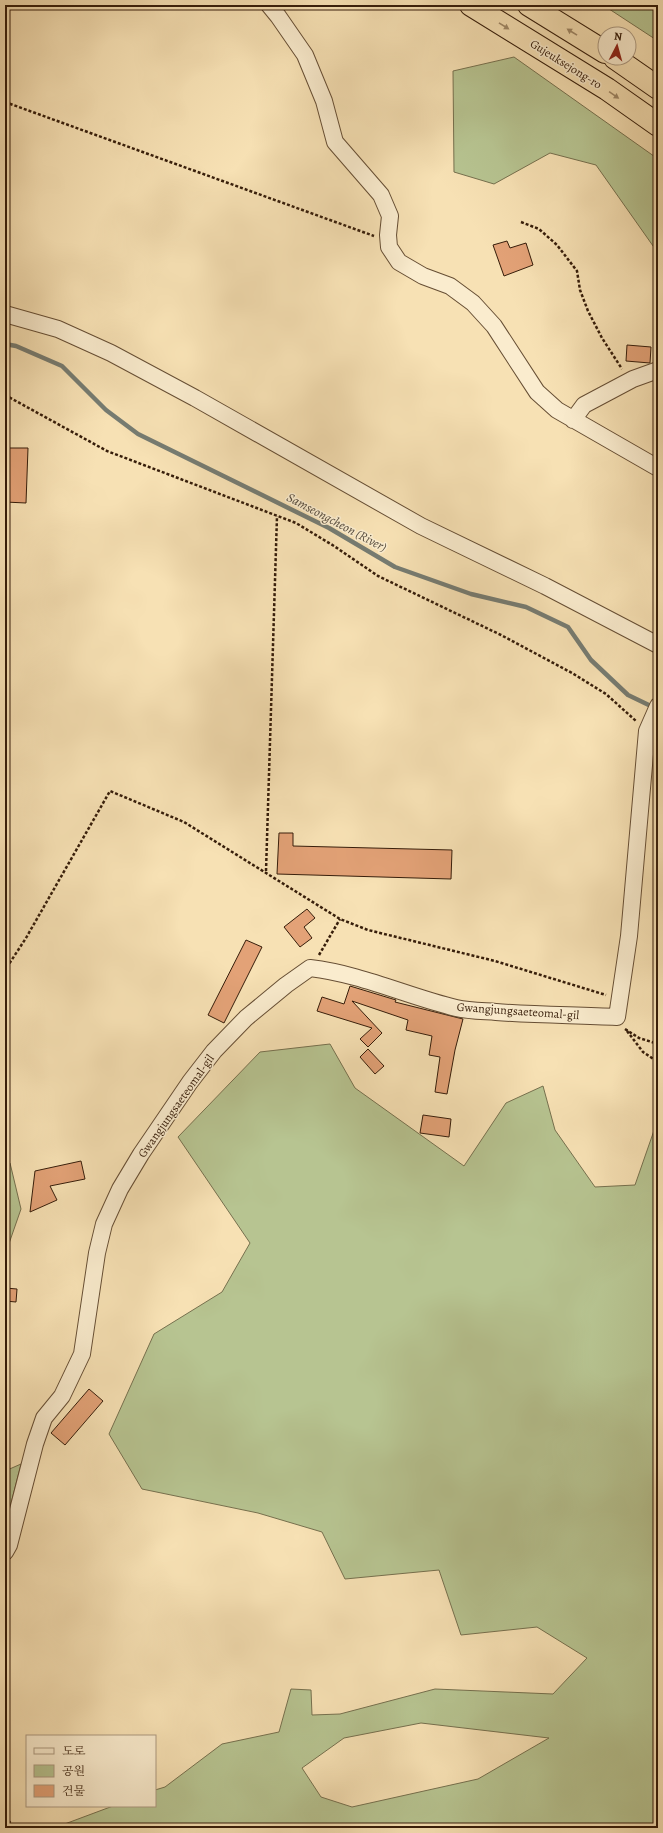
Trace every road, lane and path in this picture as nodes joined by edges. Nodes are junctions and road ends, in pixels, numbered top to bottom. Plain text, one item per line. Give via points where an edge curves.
1 (269, 5) edge
2 (471, 5) edge
3 (529, 5) edge
4 (597, 47) edge
5 (626, 66) edge
6 (658, 88) edge
7 (5, 102) edge
8 (658, 125) edge
9 (521, 222) dead end
10 (389, 247) junction
11 (5, 314) edge
12 (658, 370) edge
13 (633, 380) junction
14 (5, 395) edge
15 (573, 420) junction
16 (658, 468) edge
17 (277, 516) junction
18 (658, 645) edge
19 (652, 718) edge
20 (266, 872) junction
21 (340, 919) junction
22 (5, 965) edge
23 (310, 968) junction
24 (620, 999) junction
25 (621, 1023) junction
26 (658, 1044) edge
27 (658, 1062) edge
28 (5, 1552) edge
29 (5, 1817) edge
30 (15, 1828) edge

1 - 10 street via 305,55 324,101 335,142 381,195 390,216
2 -> 8 highway, Gujeuksejong-ro via 607,89
4 -> 3 highway
5 - 6 highway
7 - 10 path via 375,236
9 - 13 path via 539,228 578,271 580,290 602,338 620,367
10 - 15 street via 399,262 423,276 450,286 473,303 494,326 538,392 557,410
11 - 18 street via 58,329 111,353 421,526 545,586
12 - 13 street
13 - 15 street via 584,405
14 - 17 path via 107,451
15 - 16 street
17 - 19 path via 296,522 378,576 501,635
17 - 20 path
19 - 24 street
20 - 21 path
20 - 22 path via 184,822 110,791 26,938 9,964
21 - 23 path
21 - 24 path via 368,930 495,960
23 - 25 street, Gwangjungsaeteomal-gil via 354,976 458,1008
23 - 28 street, Gwangjungsaeteomal-gil via 246,1018 214,1052 181,1095 120,1189 104,1224 97,1254 82,1354 62,1396 44,1418
24 - 25 street
25 - 26 path via 639,1038
25 - 27 path via 643,1052
29 - 30 path

